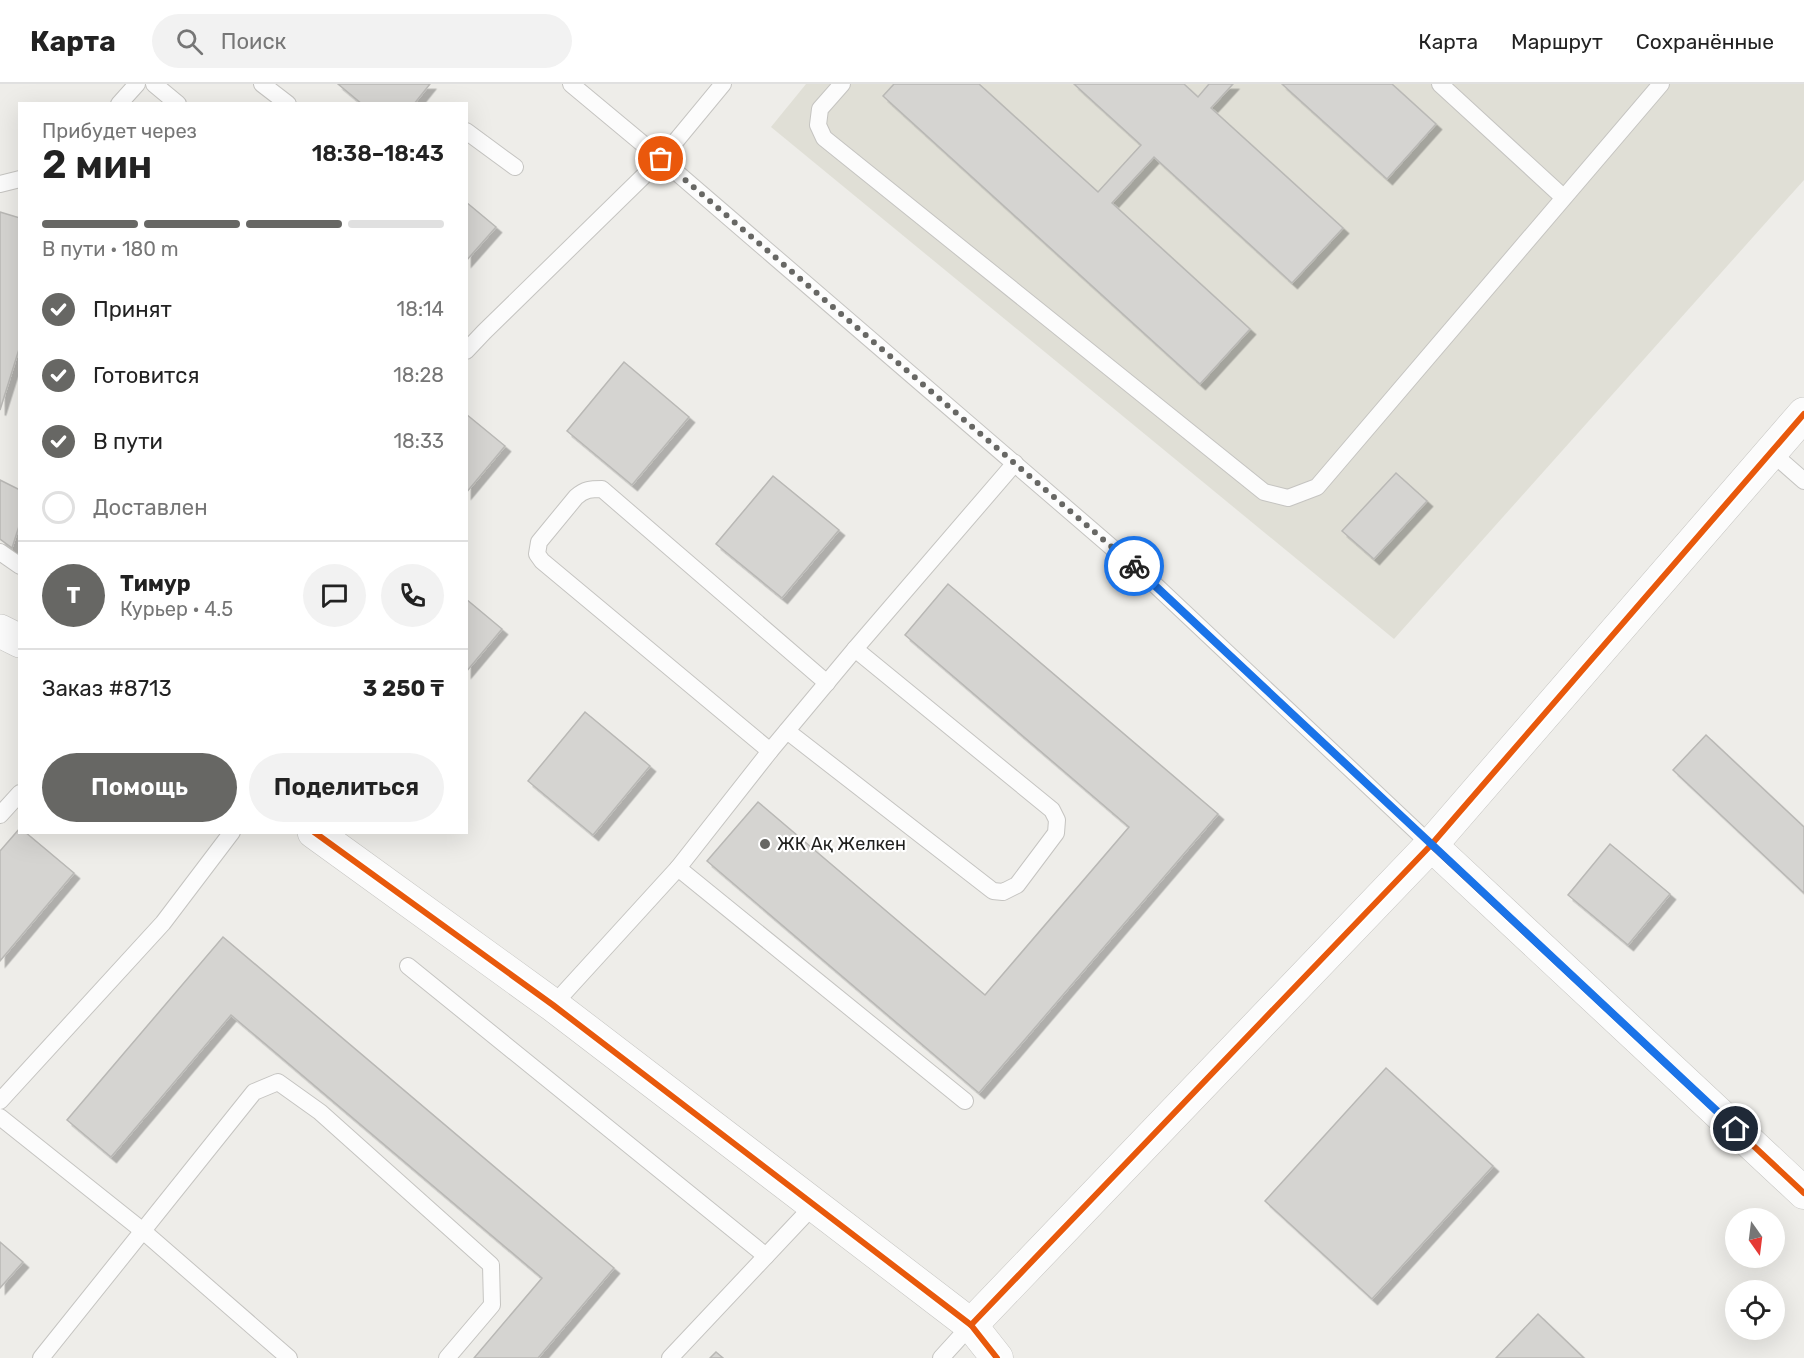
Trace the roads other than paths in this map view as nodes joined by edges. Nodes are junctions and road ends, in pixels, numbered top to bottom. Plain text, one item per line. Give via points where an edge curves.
1 (137, 84) edge
2 (154, 84) edge
3 (262, 84) edge
4 (571, 84) edge
5 (723, 84) edge
6 (842, 84) edge
7 (1440, 84) edge
8 (1661, 84) edge
9 (121, 102) edge
10 (176, 102) edge
11 (285, 102) edge
12 (468, 132) edge
13 (661, 159) junction
14 (515, 167) dead end
15 (18, 180) edge
16 (0, 184) edge
17 (1563, 197) junction
18 (468, 349) edge
19 (1804, 414) edge
20 (1771, 452) junction
21 (1015, 463) junction
22 (1804, 481) edge
23 (0, 552) edge
24 (18, 565) edge
25 (0, 631) edge
26 (18, 640) edge
27 (855, 649) junction
28 (827, 683) junction
29 (787, 731) junction
30 (770, 751) junction
31 (18, 794) edge
32 (0, 815) edge
33 (230, 834) edge
34 (317, 834) edge
35 (1431, 845) junction
36 (678, 868) junction
37 (408, 966) dead end
38 (554, 1005) junction
39 (0, 1101) edge
40 (965, 1101) dead end
41 (0, 1116) edge
42 (1804, 1193) edge
43 (814, 1205) junction
44 (142, 1231) junction
45 (766, 1256) junction
46 (971, 1325) junction
47 (41, 1358) edge
48 (289, 1358) edge
49 (447, 1358) edge
50 (670, 1358) edge
51 (941, 1358) edge
52 (997, 1358) edge

1 - 9 lane
2 - 10 lane
3 - 11 lane
4 - 13 lane
5 - 13 lane
6 - 17 lane via 820,109 818,125 824,138 1264,492 1288,498 1317,487
7 - 17 lane
8 - 17 lane
12 - 14 lane
13 - 18 lane
13 - 21 lane
15 - 16 lane
19 - 20 street
20 - 22 lane
20 - 35 street
21 - 27 lane
21 - 35 lane via 1152,582
23 - 24 lane
25 - 26 street
27 - 28 lane
27 - 29 lane via 1052,810 1057,820 1056,833 1017,885 1003,892 993,891
28 - 29 lane
28 - 30 lane via 602,489 582,491 576,497 539,542 537,554 542,561
29 - 30 lane
30 - 36 lane
31 - 32 lane
33 - 39 lane via 163,924
34 - 38 street
35 - 42 street
35 - 46 street
36 - 38 lane
36 - 40 lane
37 - 45 lane
38 - 43 street
41 - 44 lane
43 - 45 lane
43 - 46 street
44 - 47 lane
44 - 48 lane
44 - 49 lane via 254,1092 278,1082 320,1112 491,1264 492,1305
45 - 50 lane
46 - 51 lane
46 - 52 street

